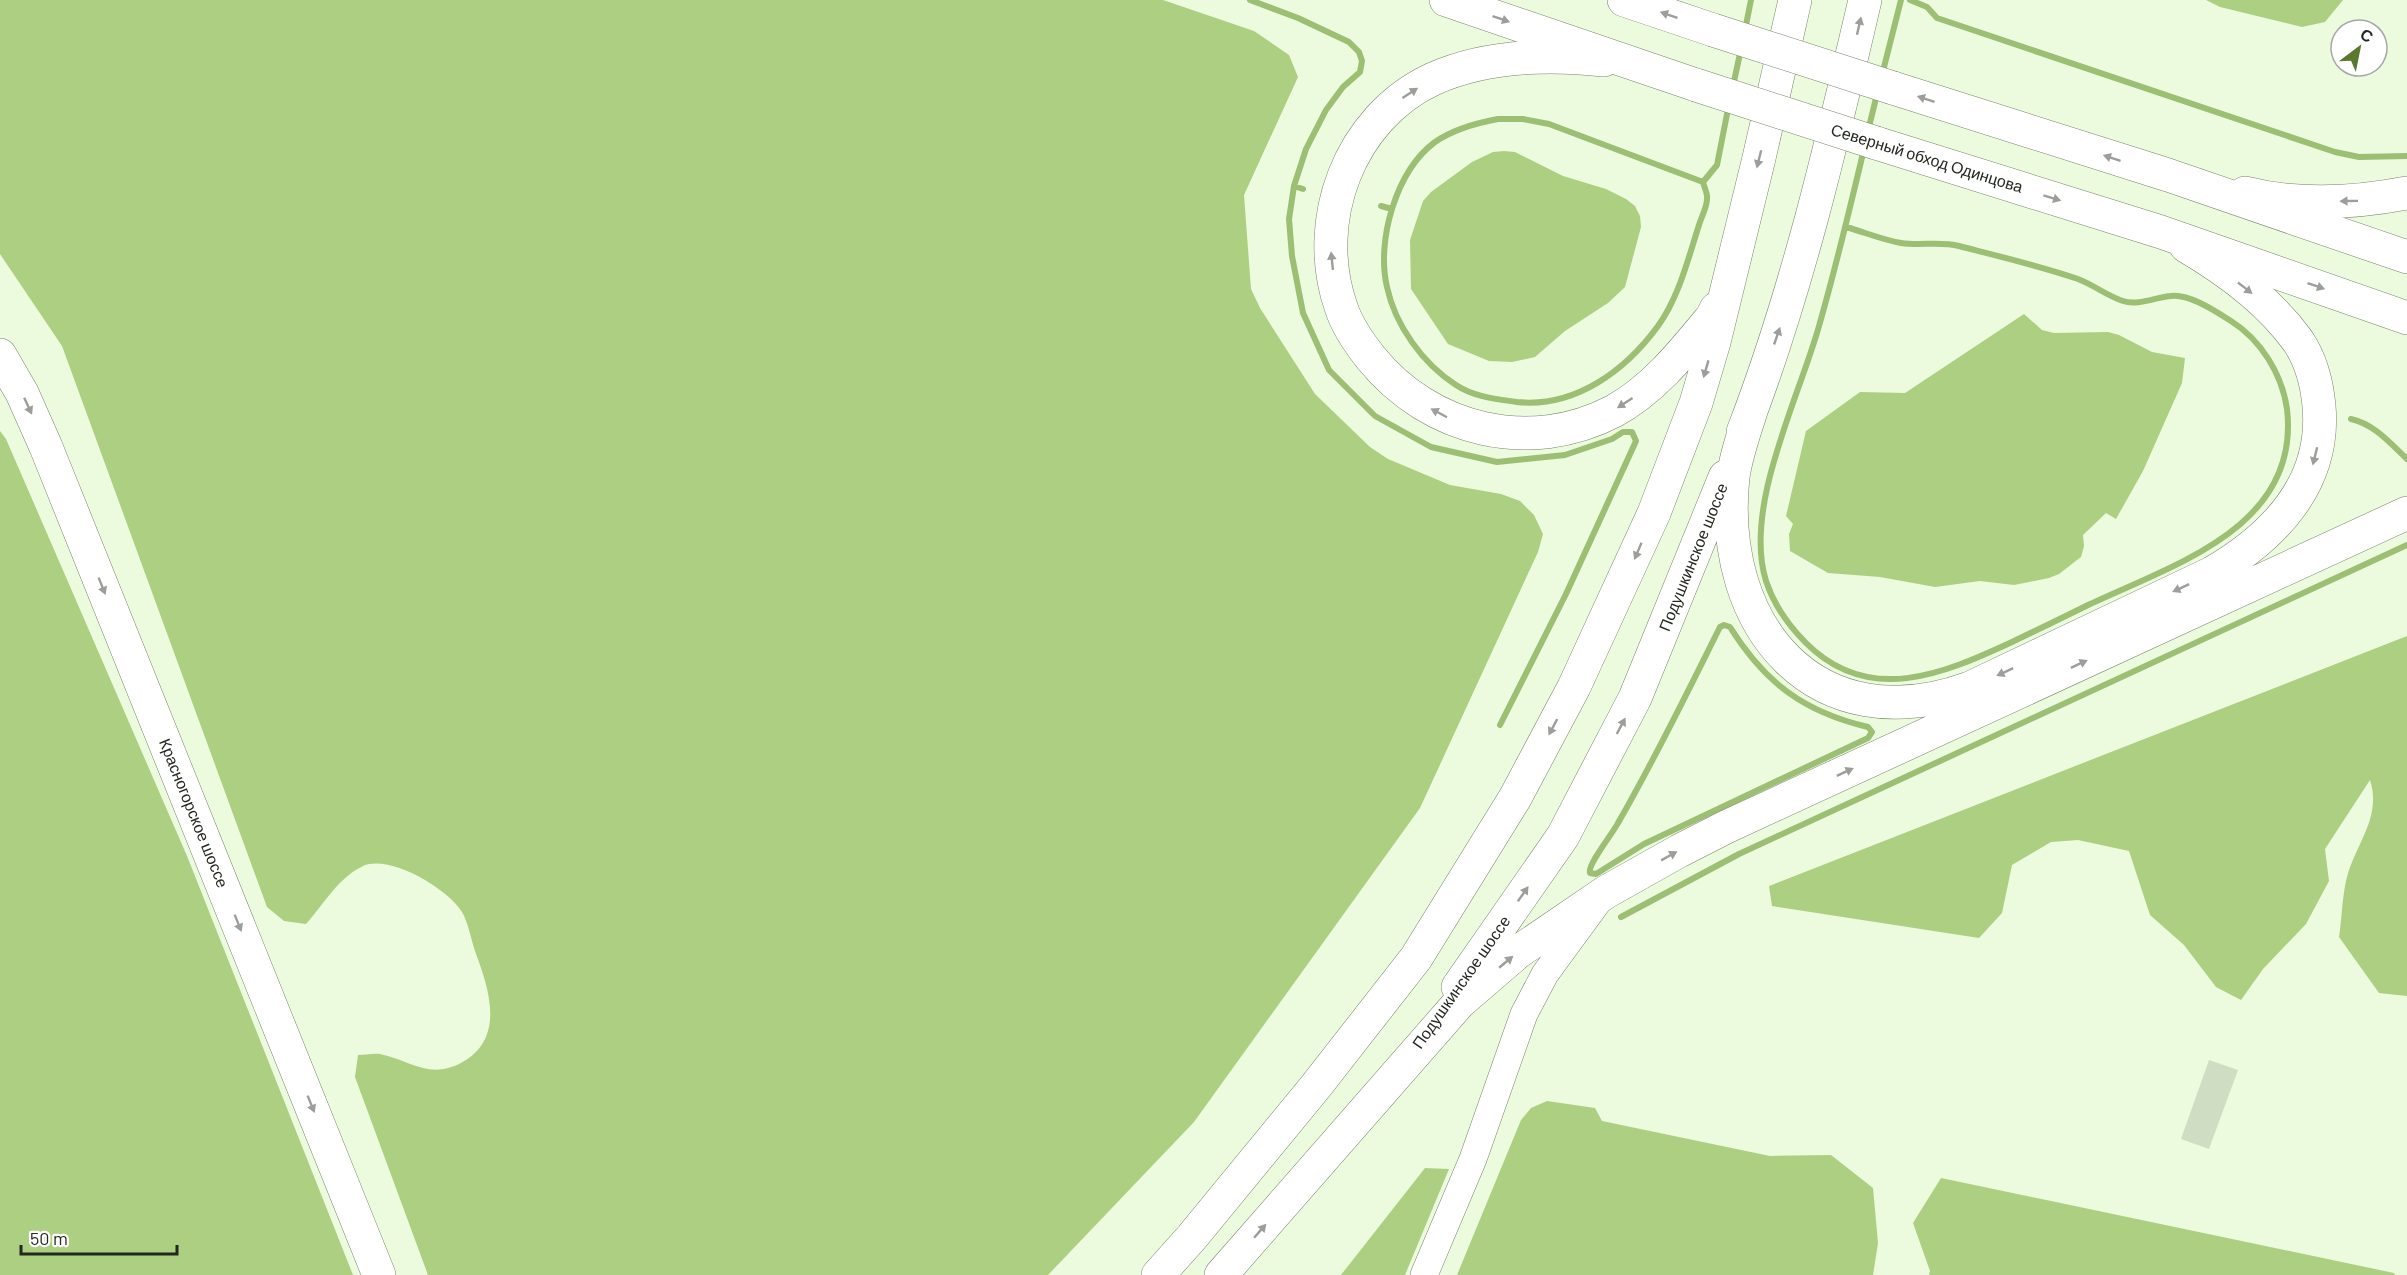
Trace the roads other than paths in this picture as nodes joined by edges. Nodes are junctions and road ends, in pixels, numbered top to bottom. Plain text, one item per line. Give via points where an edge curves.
1 (1446, 0) edge
2 (1624, 0) edge
3 (1795, 0) edge
4 (1865, 0) edge
5 (1639, 66) junction
6 (2168, 175) junction
7 (2407, 193) edge
8 (2161, 232) junction
9 (2407, 257) edge
10 (1728, 280) junction
11 (2407, 318) edge
12 (0, 355) edge
13 (1751, 411) junction
14 (2407, 513) edge
15 (1606, 892) junction
16 (1405, 1062) junction
17 (379, 1275) edge
18 (1158, 1275) edge
19 (1221, 1275) edge
20 (1424, 1275) edge

1 -> 5 main road, Северный обход Одинцова
6 -> 2 main road, bridge
3 -> 10 main road
13 -> 4 main road, Подушкинское шоссе via 1823,177
5 -> 8 main road, Северный обход Одинцова, bridge
10 -> 5 main road via 1712,316 1683,352 1643,391 1597,418 1569,428 1538,432 1479,428 1456,422 1418,401 1373,361 1341,308 1331,260 1338,190 1363,141 1398,102 1433,80 1493,62 1562,56
7 -> 6 main road via 2355,201 2287,199
6 - 9 main road
8 -> 11 main road, Северный обход Одинцова
8 -> 13 main road via 2205,258 2255,296 2298,342 2311,367 2318,395 2320,422 2312,467 2303,488 2272,530 2235,560 1970,688 1923,701 1872,702 1823,685 1800,671 1776,647 1755,620 1741,584 1734,547 1733,476
10 -> 18 main road via 1696,403 1654,513 1575,687 1515,798 1416,958 1317,1086
12 -> 17 main road, Красногорское шоссе via 46,447
16 -> 13 main road, Подушкинское шоссе via 1563,836 1635,698
15 -> 14 main road via 1726,827
16 -> 15 main road via 1459,1003 1499,968
15 - 20 street via 1545,974 1524,1014 1473,1159
19 -> 16 main road

